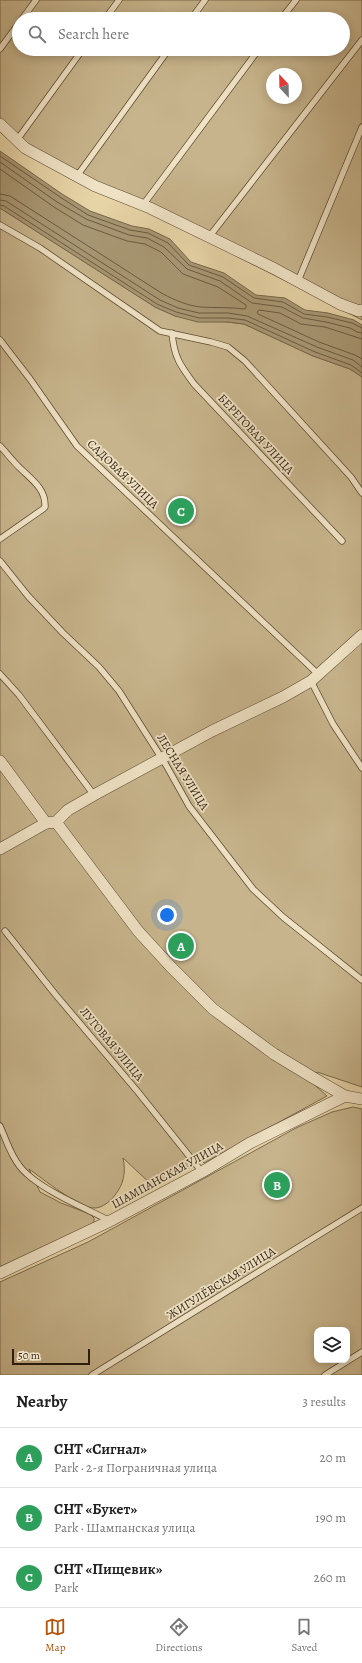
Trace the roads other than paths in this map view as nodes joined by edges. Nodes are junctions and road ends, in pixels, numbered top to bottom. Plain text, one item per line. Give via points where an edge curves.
1 (36, 0) edge
2 (119, 0) edge
3 (205, 0) edge
4 (296, 0) edge
5 (27, 12) edge
6 (110, 12) edge
7 (196, 12) edge
8 (287, 12) edge
9 (12, 33) edge
10 (362, 40) edge
11 (0, 49) edge
12 (350, 55) edge
13 (78, 56) edge
14 (165, 56) edge
15 (254, 56) edge
16 (350, 56) edge
17 (0, 124) edge
18 (362, 127) edge
19 (17, 140) junction
20 (77, 176) junction
21 (143, 205) junction
22 (0, 225) edge
23 (209, 237) junction
24 (298, 281) junction
25 (362, 310) edge
26 (172, 333) junction
27 (0, 340) edge
28 (0, 446) edge
29 (362, 493) edge
30 (0, 539) edge
31 (342, 541) dead end
32 (0, 561) edge
33 (362, 635) edge
34 (0, 674) edge
35 (314, 678) junction
36 (161, 758) junction
37 (0, 762) edge
38 (362, 768) edge
39 (94, 795) junction
40 (51, 822) junction
41 (0, 849) edge
42 (5, 931) dead end
43 (362, 980) edge
44 (345, 1096) junction
45 (362, 1100) edge
46 (0, 1126) edge
47 (202, 1172) junction
48 (362, 1208) edge
49 (110, 1221) junction
50 (0, 1273) edge
51 (362, 1352) edge
52 (92, 1375) edge
53 (325, 1375) edge

1 - 5 lane
2 - 6 lane
3 - 7 lane
4 - 8 lane
9 - 11 lane
10 - 12 lane
13 - 19 lane
14 - 20 lane
15 - 21 lane
16 - 23 lane
17 - 19 street
18 - 24 lane
19 - 20 street via 25,148
20 - 21 street
21 - 23 street
22 - 26 lane via 40,248 160,331
23 - 24 street
24 - 25 street via 340,304
26 - 29 lane via 228,347 245,361 351,477
26 - 31 lane, БЕРЕГОВАЯ УЛИЦА via 180,366 194,384
27 - 35 lane, САДОВАЯ УЛИЦА via 77,446
28 - 30 lane via 37,484 46,499 43,509
32 - 36 lane, ЛЕСНАЯ УЛИЦА via 28,596 100,667 119,691
33 - 35 street
34 - 39 lane via 19,695
35 - 36 street
35 - 38 lane, САДОВАЯ УЛИЦА via 333,724
36 - 39 street
36 - 43 lane, ЛЕСНАЯ УЛИЦА via 189,806 253,888 284,917
37 - 40 street
39 - 40 street
40 - 41 street
40 - 44 street via 138,931 213,1009 274,1054
42 - 47 lane, ЛУГОВАЯ УЛИЦА
44 - 45 street
44 - 47 street, ШАМПАНСКАЯ УЛИЦА via 250,1143
46 - 49 lane via 15,1160 26,1174 50,1190
47 - 49 street, ШАМПАНСКАЯ УЛИЦА
48 - 52 lane, ЖИГУЛЁВСКАЯ УЛИЦА
49 - 50 street, ШАМПАНСКАЯ УЛИЦА
51 - 53 lane

